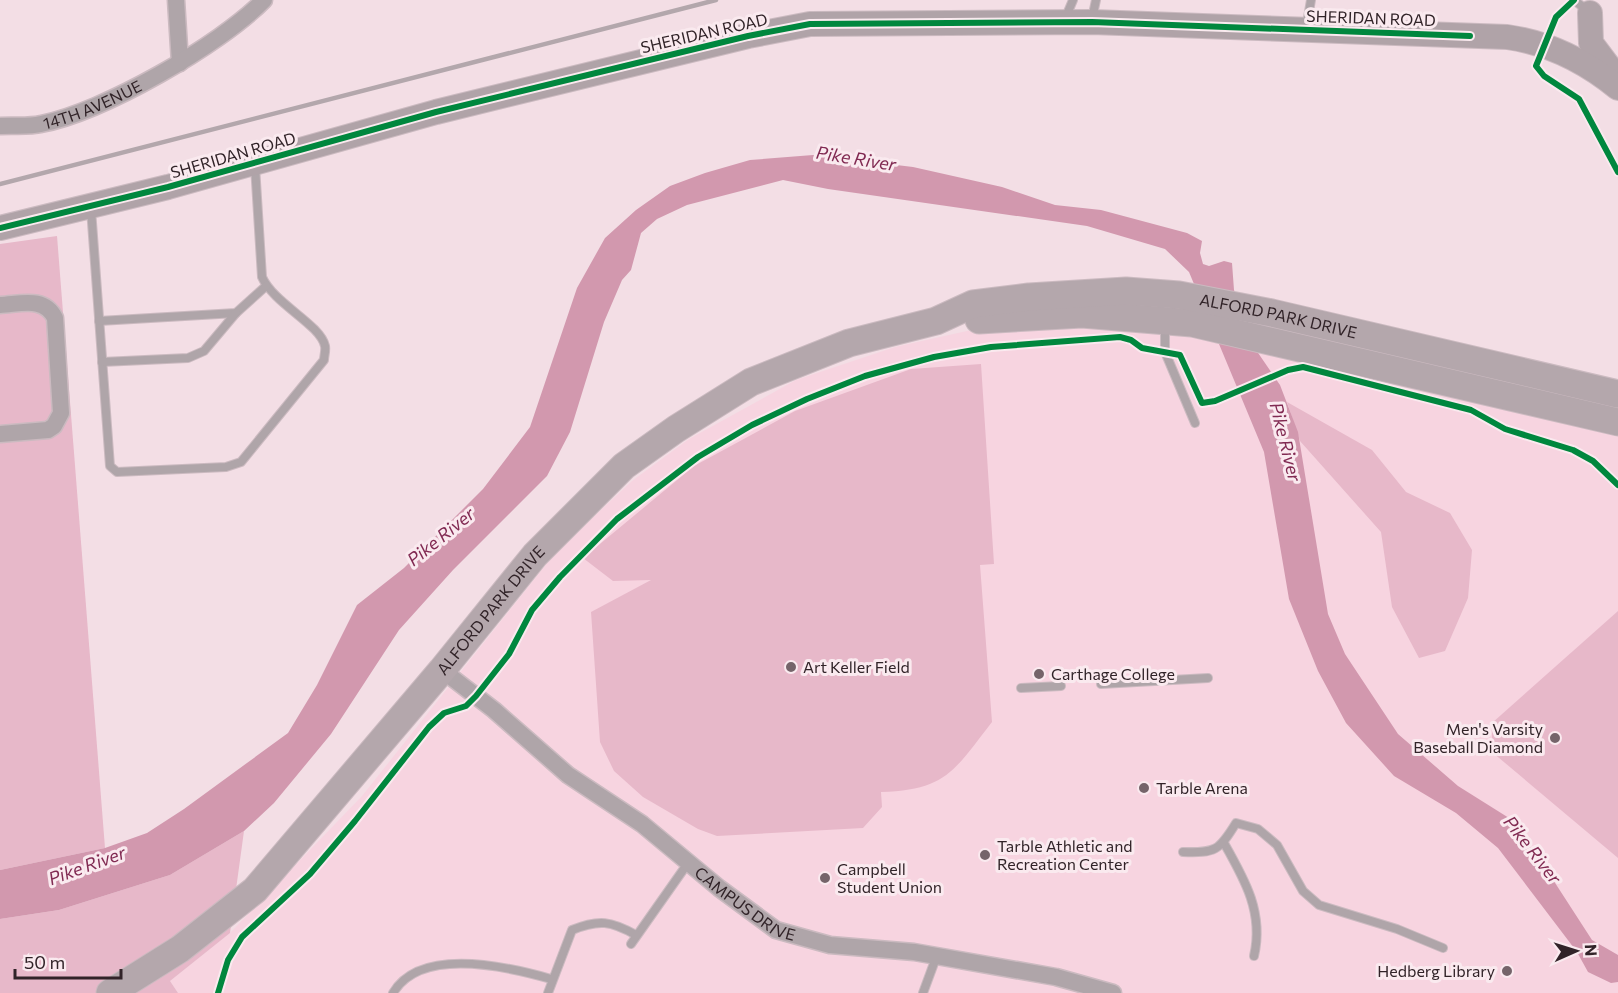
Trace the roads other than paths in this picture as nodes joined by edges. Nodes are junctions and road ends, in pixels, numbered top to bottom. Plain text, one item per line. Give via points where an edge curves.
1 (176, 0) edge
2 (264, 0) edge
3 (1073, 0) edge
4 (1311, 0) edge
5 (1589, 4) edge
6 (1094, 11) edge
7 (1064, 22) junction
8 (1306, 29) junction
9 (1567, 54) junction
10 (180, 63) junction
11 (1618, 80) edge
12 (1618, 88) edge
13 (0, 126) edge
14 (255, 163) junction
15 (90, 207) junction
16 (0, 228) edge
17 (266, 286) junction
18 (0, 305) edge
19 (1184, 308) junction
20 (236, 313) junction
21 (99, 321) junction
22 (102, 362) junction
23 (1618, 393) edge
24 (1586, 414) junction
25 (1618, 422) edge
26 (1195, 423) dead end
27 (1618, 431) edge
28 (0, 434) edge
29 (442, 670) junction
30 (1208, 678) dead end
31 (1101, 684) dead end
32 (1061, 686) dead end
33 (1021, 688) dead end
34 (1224, 843) junction
35 (1184, 852) dead end
36 (688, 862) junction
37 (636, 935) junction
38 (631, 944) dead end
39 (1443, 948) dead end
40 (937, 956) junction
41 (1254, 956) dead end
42 (551, 979) junction
43 (110, 993) edge
44 (393, 993) edge
45 (548, 993) edge
46 (923, 993) edge
47 (1113, 993) edge

1 - 10 street
2 - 10 street, 14TH AVENUE
3 - 7 lane
4 - 8 lane
5 - 9 street
5 - 11 street via 1591,43
6 - 7 street, SHERIDAN ROAD
6 - 8 street, SHERIDAN ROAD
7 - 14 street, SHERIDAN ROAD via 841,22 780,29 436,112
8 - 9 street, SHERIDAN ROAD via 1507,37
9 - 12 street, SHERIDAN ROAD
10 - 13 street, 14TH AVENUE via 97,105 41,124
14 - 15 street, SHERIDAN ROAD
14 - 17 lane via 262,277
15 - 16 street, SHERIDAN ROAD
15 - 21 lane
17 - 20 lane
17 - 22 lane via 319,334 326,347 324,360 241,462 226,467 117,472 110,466
18 - 28 street via 39,303 51,310 55,318 61,413 48,430
19 - 23 main road, ALFORD PARK DRIVE via 1272,313
19 - 24 main road, ALFORD PARK DRIVE via 1279,342
19 - 26 lane via 1165,352
19 - 29 main road, ALFORD PARK DRIVE via 1126,291 973,304 936,321 849,343 751,382 624,466 535,555
20 - 21 lane
20 - 22 lane via 204,351 188,358
21 - 22 lane
24 - 25 main road, ALFORD PARK DRIVE
24 - 27 street
29 - 36 street, CAMPUS DRIVE via 568,775 642,824
29 - 43 main road, ALFORD PARK DRIVE via 255,890 180,949
30 - 31 lane
32 - 33 lane
34 - 35 lane via 1212,853
34 - 39 lane via 1236,823 1258,829 1277,844 1303,891 1319,905
34 - 41 lane via 1257,915 1259,935
36 - 37 lane
36 - 40 street, CAMPUS DRIVE via 776,930 794,937 830,945 872,946
37 - 38 lane
37 - 42 lane via 618,925 593,922 573,930
40 - 46 lane
40 - 47 street, CAMPUS DRIVE via 1082,982
42 - 44 lane via 475,962 424,969 400,981
42 - 45 lane

